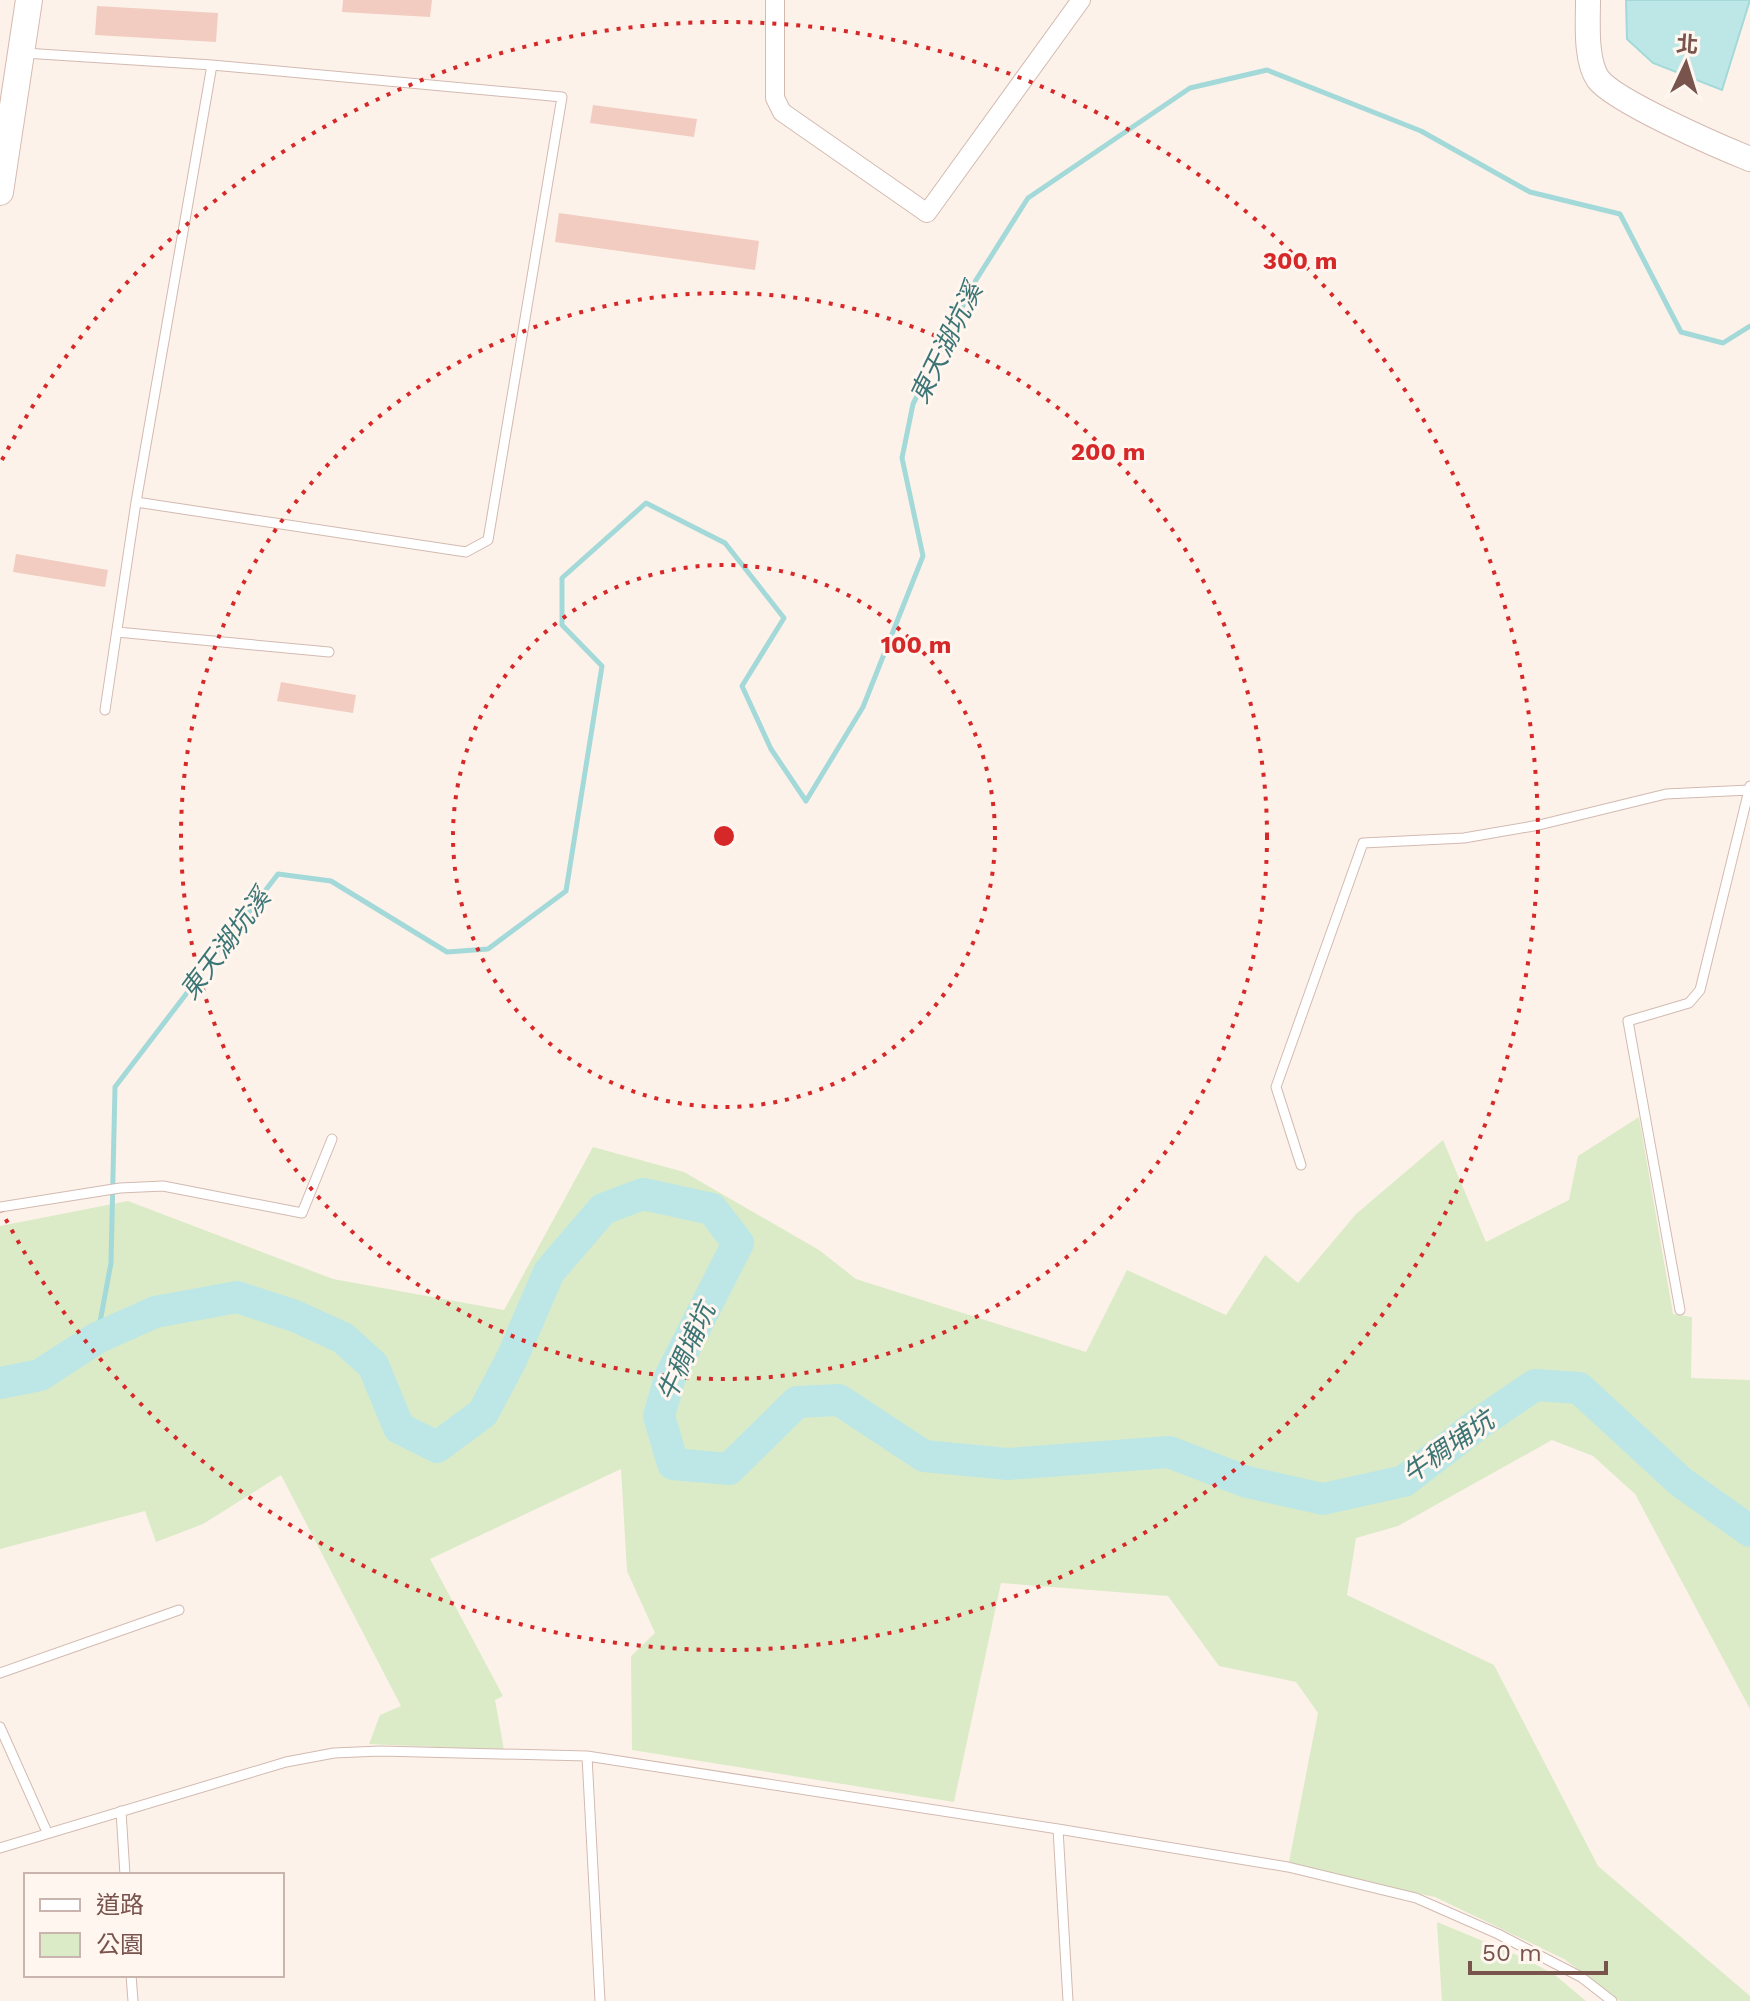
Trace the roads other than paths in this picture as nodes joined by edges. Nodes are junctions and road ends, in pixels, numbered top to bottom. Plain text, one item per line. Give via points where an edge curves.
1 (29, 0) edge
2 (775, 0) edge
3 (1081, 0) edge
4 (1588, 0) edge
5 (21, 53) junction
6 (212, 65) junction
7 (1750, 159) edge
8 (0, 192) edge
9 (136, 502) junction
10 (117, 632) junction
11 (329, 652) dead end
12 (105, 710) dead end
13 (1750, 788) edge
14 (332, 1139) dead end
15 (1301, 1165) dead end
16 (0, 1207) edge
17 (1680, 1310) dead end
18 (179, 1610) dead end
19 (0, 1673) edge
20 (0, 1727) edge
21 (587, 1756) junction
22 (121, 1811) junction
23 (1058, 1829) junction
24 (47, 1832) junction
25 (0, 1848) edge
26 (125, 1873) edge
27 (131, 1977) edge
28 (133, 2001) edge
29 (600, 2001) edge
30 (1068, 2001) edge
31 (1612, 2001) edge

1 - 5 main road
2 - 3 street via 775,98 782,112 927,213
4 - 7 street via 1588,45 1597,78 1619,98
5 - 6 lane
5 - 8 main road
6 - 9 lane
6 - 9 lane via 562,97 488,540 466,552
9 - 10 lane
10 - 11 lane
10 - 12 lane
13 - 15 lane via 1666,794 1464,838 1363,843 1276,1087
13 - 17 lane via 1700,990 1689,1003 1628,1021
14 - 16 lane via 302,1213 163,1186
18 - 19 lane
20 - 24 lane
21 - 22 lane via 334,1753
21 - 23 lane
21 - 29 lane
22 - 24 lane
22 - 26 lane
23 - 30 lane
23 - 31 lane via 1288,1867 1416,1898 1581,1977
24 - 25 lane
27 - 28 lane

